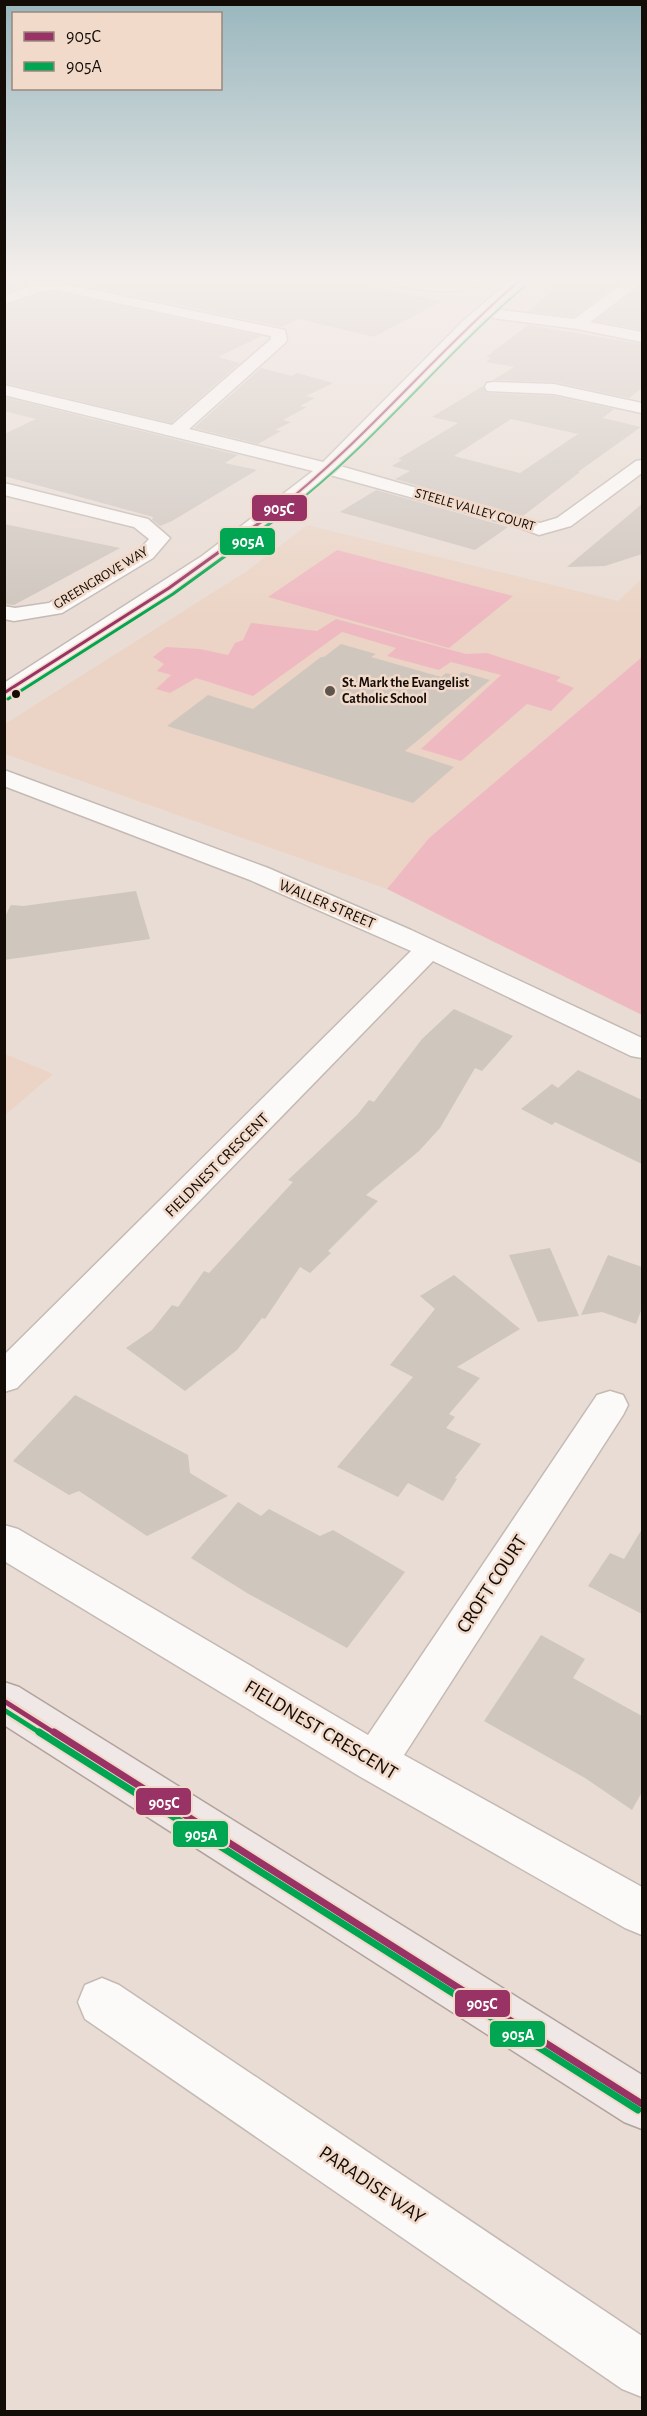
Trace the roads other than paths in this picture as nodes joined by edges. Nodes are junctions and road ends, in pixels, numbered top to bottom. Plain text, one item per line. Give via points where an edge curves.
1 (16, 393) edge
2 (219, 393) edge
3 (400, 393) edge
4 (571, 393) edge
5 (642, 408) edge
6 (176, 431) junction
7 (642, 465) edge
8 (327, 468) junction
9 (4, 489) edge
10 (26, 495) junction
11 (4, 505) edge
12 (4, 612) edge
13 (4, 693) edge
14 (4, 777) edge
15 (428, 951) junction
16 (642, 1049) edge
17 (4, 1378) edge
18 (610, 1405) dead end
19 (4, 1540) edge
20 (4, 1701) edge
21 (375, 1762) junction
22 (642, 1912) edge
23 (102, 2002) dead end
24 (642, 2104) edge
25 (642, 2369) edge

1 - 6 street, STEELE VALLEY COURT
2 - 6 street
3 - 8 street
4 - 5 street
6 - 8 street, STEELE VALLEY COURT
7 - 8 street, STEELE VALLEY COURT via 564,522 539,530
8 - 13 street via 260,525
9 - 10 street, GREENGROVE WAY
10 - 11 street
10 - 12 street, GREENGROVE WAY via 141,523 160,538 146,554 55,609 14,615
14 - 15 street, WALLER STREET via 258,874
15 - 16 street, WALLER STREET
15 - 17 street, FIELDNEST CRESCENT
18 - 21 street, CROFT COURT
19 - 21 street, FIELDNEST CRESCENT
20 - 24 main road
21 - 22 street, FIELDNEST CRESCENT
23 - 25 street, PARADISE WAY

